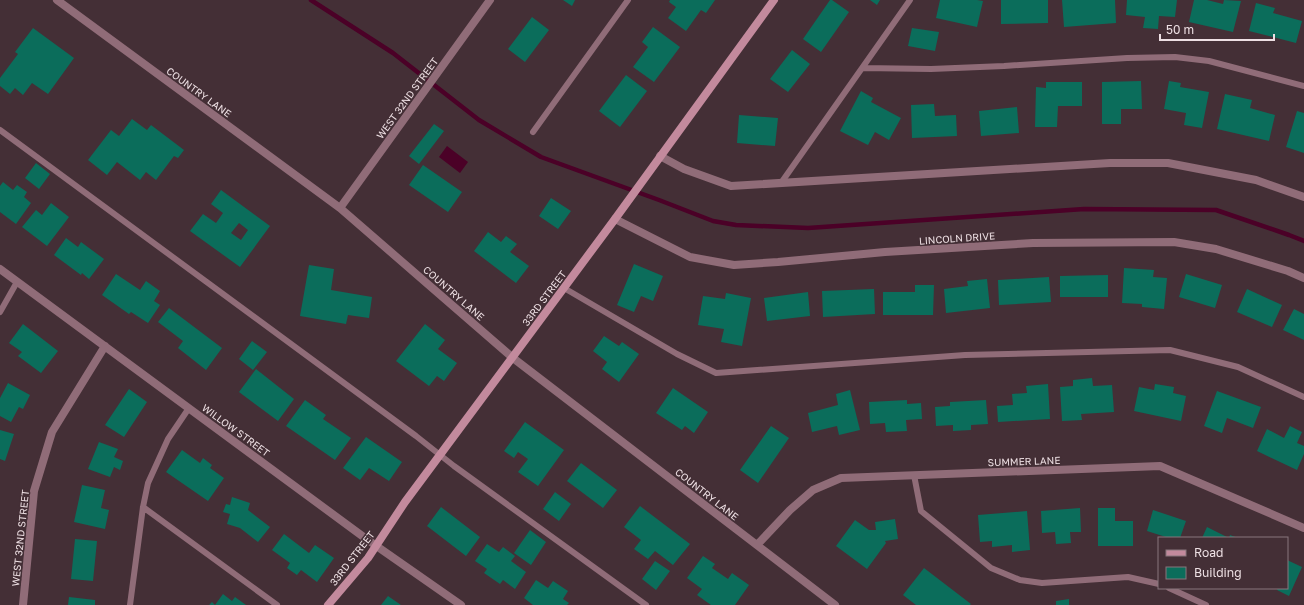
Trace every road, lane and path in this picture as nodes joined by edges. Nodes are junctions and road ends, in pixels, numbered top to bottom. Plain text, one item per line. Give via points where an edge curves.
1 (57, 0) edge
2 (490, 0) edge
3 (628, 0) edge
4 (774, 0) edge
5 (910, 0) edge
6 (863, 68) junction
7 (1304, 86) edge
8 (0, 130) edge
9 (533, 132) dead end
10 (660, 156) junction
11 (781, 182) junction
12 (1304, 197) edge
13 (340, 208) junction
14 (615, 219) junction
15 (0, 269) edge
16 (1304, 278) edge
17 (17, 282) junction
18 (564, 288) junction
19 (0, 312) edge
20 (105, 346) junction
21 (513, 358) junction
22 (1304, 397) edge
23 (189, 408) junction
24 (440, 455) junction
25 (914, 474) junction
26 (142, 507) junction
27 (1304, 528) edge
28 (376, 545) junction
29 (758, 545) junction
30 (1158, 584) edge
31 (1171, 589) edge
32 (23, 605) edge
33 (130, 605) edge
34 (276, 605) edge
35 (328, 605) edge
36 (461, 605) edge
37 (646, 605) edge
38 (835, 605) edge
39 (1206, 605) edge

1 - 13 street, COUNTRY LANE
2 - 13 street, WEST 32ND STREET
3 - 9 lane
4 - 10 street, 33RD STREET
5 - 6 lane
6 - 7 lane via 931,69 1175,57 1209,61
6 - 11 lane
8 - 24 lane
10 - 11 street via 684,169 731,186
10 - 14 street, 33RD STREET
11 - 12 street via 1110,163 1168,163 1256,180
13 - 21 street, COUNTRY LANE
14 - 16 street, LINCOLN DRIVE via 690,257 734,265 1033,243 1174,242 1216,249
14 - 18 street, 33RD STREET
15 - 17 street, WILLOW STREET
17 - 19 lane
17 - 20 street, WILLOW STREET
18 - 21 street, 33RD STREET
18 - 22 lane via 677,354 716,373 965,355 1170,350 1238,367
20 - 23 street, WILLOW STREET
20 - 32 street, WEST 32ND STREET via 52,432 34,492
21 - 24 street, 33RD STREET
21 - 29 street, COUNTRY LANE
23 - 26 lane via 168,440 148,483
23 - 28 street, WILLOW STREET
24 - 28 street, 33RD STREET
24 - 37 lane
25 - 27 street, SUMMER LANE via 1160,466
25 - 29 street, SUMMER LANE via 841,478 813,490 790,510
25 - 30 lane via 921,511 991,568 1020,580 1042,583 1128,577
26 - 33 lane
26 - 34 lane
28 - 35 street, 33RD STREET
28 - 36 street, WILLOW STREET
29 - 38 street, COUNTRY LANE
31 - 39 lane

